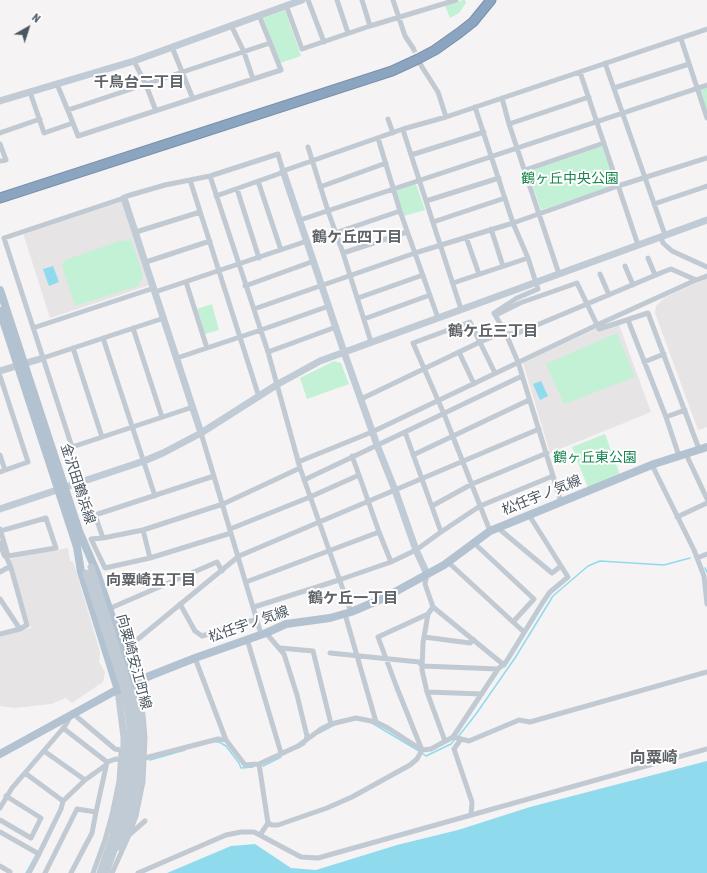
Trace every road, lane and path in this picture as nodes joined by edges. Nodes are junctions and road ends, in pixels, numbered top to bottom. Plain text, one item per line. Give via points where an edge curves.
1 (302, 0) edge
2 (308, 0) edge
3 (337, 0) edge
4 (362, 0) edge
5 (393, 0) edge
6 (456, 0) edge
7 (491, 0) edge
8 (286, 5) junction
9 (259, 15) junction
10 (399, 17) junction
11 (231, 25) junction
12 (370, 26) junction
13 (707, 29) edge
14 (348, 33) junction
15 (681, 38) junction
16 (324, 42) junction
17 (270, 43) junction
18 (172, 47) junction
19 (413, 48) tunnel mouth
20 (244, 52) junction
21 (134, 61) junction
22 (605, 63) junction
23 (689, 64) junction
24 (422, 67) tunnel mouth
25 (183, 72) junction
26 (580, 72) junction
27 (253, 79) junction
28 (58, 84) junction
29 (146, 85) junction
30 (707, 85) edge
31 (614, 88) junction
32 (697, 88) junction
33 (30, 92) junction
34 (588, 97) junction
35 (502, 98) junction
36 (192, 99) junction
37 (0, 100) edge
38 (475, 107) junction
39 (68, 110) junction
40 (156, 111) junction
41 (623, 113) junction
42 (446, 117) junction
43 (707, 118) edge
44 (40, 119) junction
45 (388, 119) dead end
46 (597, 122) junction
47 (73, 123) junction
48 (509, 124) junction
49 (402, 130) junction
50 (484, 132) junction
51 (0, 133) edge
52 (394, 133) junction
53 (378, 138) junction
54 (604, 143) junction
55 (0, 144) edge
56 (308, 147) dead end
57 (518, 148) junction
58 (411, 155) junction
59 (492, 156) junction
60 (707, 158) edge
61 (0, 161) edge
62 (312, 161) junction
63 (386, 163) junction
64 (525, 170) junction
65 (284, 171) junction
66 (210, 176) junction
67 (645, 177) junction
68 (499, 178) junction
69 (190, 180) junction
70 (419, 180) junction
71 (258, 181) junction
72 (618, 186) junction
73 (707, 186) edge
74 (320, 187) junction
75 (237, 189) junction
76 (393, 189) junction
77 (216, 196) junction
78 (0, 198) edge
79 (124, 198) junction
80 (505, 198) junction
81 (426, 201) junction
82 (654, 204) junction
83 (328, 211) junction
84 (400, 211) junction
85 (200, 212) junction
86 (539, 213) junction
87 (300, 220) junction
88 (707, 220) edge
89 (433, 222) junction
90 (513, 223) junction
91 (491, 229) junction
92 (136, 232) junction
93 (407, 232) junction
94 (335, 233) junction
95 (663, 236) junction
96 (466, 237) junction
97 (307, 241) junction
98 (210, 242) junction
99 (440, 245) junction
100 (638, 245) junction
101 (281, 250) junction
102 (343, 253) junction
103 (415, 253) junction
104 (259, 258) junction
105 (528, 258) junction
106 (648, 258) dead end
107 (314, 261) junction
108 (146, 262) junction
109 (238, 265) junction
110 (504, 266) junction
111 (625, 266) dead end
112 (707, 267) edge
113 (219, 271) junction
114 (479, 274) junction
115 (559, 274) junction
116 (600, 274) dead end
117 (423, 275) junction
118 (655, 275) junction
119 (351, 276) junction
120 (707, 276) edge
121 (696, 280) junction
122 (186, 282) junction
123 (537, 282) junction
124 (453, 283) junction
125 (322, 285) junction
126 (632, 285) junction
127 (245, 286) junction
128 (0, 290) edge
129 (154, 290) junction
130 (430, 295) junction
131 (609, 295) junction
132 (358, 298) junction
133 (588, 304) junction
134 (329, 306) junction
135 (254, 309) junction
136 (461, 309) junction
137 (0, 312) edge
138 (496, 315) junction
139 (164, 318) junction
140 (438, 318) junction
141 (364, 319) junction
142 (628, 320) junction
143 (597, 325) junction
144 (336, 327) junction
145 (33, 328) junction
146 (133, 328) junction
147 (260, 330) junction
148 (506, 334) junction
149 (241, 337) junction
150 (103, 338) junction
151 (371, 342) junction
152 (480, 342) junction
153 (73, 348) junction
154 (207, 348) junction
155 (268, 352) junction
156 (344, 352) junction
157 (459, 352) junction
158 (664, 354) junction
159 (43, 358) junction
160 (176, 358) junction
161 (518, 362) junction
162 (644, 362) junction
163 (21, 364) junction
164 (424, 369) junction
165 (0, 371) edge
166 (495, 373) junction
167 (0, 376) edge
168 (522, 376) junction
169 (278, 384) junction
170 (474, 384) junction
171 (259, 397) junction
172 (361, 399) junction
173 (529, 400) junction
174 (439, 401) junction
175 (193, 407) junction
176 (685, 410) junction
177 (444, 414) junction
178 (162, 417) junction
179 (666, 417) junction
180 (132, 427) junction
181 (539, 429) junction
182 (372, 432) junction
183 (405, 432) junction
184 (201, 433) junction
185 (102, 437) junction
186 (453, 437) junction
187 (377, 445) junction
188 (703, 448) edge
189 (547, 453) junction
190 (0, 455) edge
191 (413, 455) junction
192 (682, 455) junction
193 (352, 456) junction
194 (144, 461) junction
195 (298, 462) junction
196 (463, 462) junction
197 (654, 464) junction
198 (300, 468) junction
199 (2, 471) edge
200 (359, 475) junction
201 (214, 476) junction
202 (553, 476) junction
203 (422, 478) junction
204 (304, 480) junction
205 (472, 484) junction
206 (62, 489) junction
207 (394, 490) junction
208 (155, 496) junction
209 (310, 496) junction
210 (707, 499) edge
211 (368, 501) junction
212 (561, 502) junction
213 (707, 503) edge
214 (223, 504) junction
215 (432, 506) junction
216 (480, 506) junction
217 (0, 510) edge
218 (529, 515) junction
219 (677, 517) junction
220 (319, 522) junction
221 (498, 528) junction
222 (0, 530) edge
223 (143, 530) junction
224 (78, 531) junction
225 (231, 531) junction
226 (490, 531) junction
227 (379, 532) junction
228 (441, 532) junction
229 (102, 538) junction
230 (0, 543) edge
231 (474, 543) junction
232 (77, 547) junction
233 (416, 550) junction
234 (329, 551) junction
235 (707, 554) edge
236 (239, 556) junction
237 (8, 557) junction
238 (150, 558) junction
239 (697, 558) junction
240 (391, 562) junction
241 (448, 562) junction
242 (561, 566) junction
243 (11, 568) junction
244 (88, 570) junction
245 (222, 571) junction
246 (0, 572) edge
247 (427, 574) junction
248 (339, 580) junction
249 (246, 582) junction
250 (0, 599) edge
251 (534, 599) junction
252 (180, 604) junction
253 (541, 604) junction
254 (707, 604) edge
255 (113, 607) dead end
256 (254, 607) junction
257 (433, 607) junction
258 (348, 613) junction
259 (428, 614) junction
260 (257, 620) junction
261 (513, 622) junction
262 (115, 624) junction
263 (20, 629) junction
264 (524, 632) junction
265 (264, 633) junction
266 (0, 634) edge
267 (424, 636) junction
268 (247, 639) junction
269 (474, 640) junction
270 (280, 648) junction
271 (330, 652) dead end
272 (358, 656) junction
273 (195, 658) junction
274 (386, 659) junction
275 (504, 665) junction
276 (422, 666) junction
277 (498, 669) junction
278 (707, 672) edge
279 (134, 683) junction
280 (118, 690) junction
281 (427, 692) junction
282 (482, 694) junction
283 (73, 714) junction
284 (139, 714) junction
285 (123, 720) junction
286 (376, 722) junction
287 (331, 724) junction
288 (63, 728) junction
289 (457, 738) junction
290 (226, 740) junction
291 (306, 740) junction
292 (445, 741) junction
293 (707, 749) edge
294 (121, 750) junction
295 (44, 752) junction
296 (421, 752) junction
297 (281, 753) junction
298 (0, 754) edge
299 (145, 758) junction
300 (120, 760) junction
301 (107, 764) junction
302 (259, 764) junction
303 (25, 773) junction
304 (85, 780) junction
305 (6, 796) junction
306 (63, 800) junction
307 (0, 808) edge
308 (96, 812) junction
309 (471, 815) junction
310 (0, 820) edge
311 (145, 821) dead end
312 (268, 822) junction
313 (0, 832) edge
314 (127, 833) junction
315 (260, 835) junction
316 (37, 853) junction
317 (106, 857) junction
318 (109, 865) junction
319 (0, 866) edge
320 (9, 873) edge
321 (29, 873) edge
322 (45, 873) edge
323 (71, 873) edge
324 (93, 873) edge
325 (100, 873) edge
326 (106, 873) edge
327 (112, 873) edge
328 (138, 873) edge

1 - 8 street
2 - 16 street
3 - 14 street
4 - 12 street
5 - 10 street
6 - 10 street
7 - 78 highway via 473,22 459,33 435,50 392,71
8 - 9 street
8 - 16 street via 302,49
9 - 11 street
9 - 17 street
10 - 12 street
10 - 19 street via 405,36
11 - 18 street
11 - 20 street
12 - 14 street
13 - 15 street
14 - 16 street
15 - 22 street
15 - 23 street
17 - 20 street
17 - 27 street via 281,70
18 - 21 street
18 - 25 street
20 - 25 street
20 - 27 street
21 - 28 street
21 - 29 street
22 - 26 street
22 - 31 street
23 - 31 street
23 - 32 street
24 - 42 street via 438,92
25 - 29 street
25 - 36 street
26 - 34 street
26 - 35 street
27 - 36 street
28 - 33 street
28 - 39 street
29 - 39 street
29 - 40 street
30 - 32 street
31 - 41 street
32 - 41 street
32 - 43 street
33 - 37 street
33 - 44 street
34 - 46 street
34 - 48 street
35 - 38 street
35 - 48 street
36 - 40 street
38 - 42 street
38 - 50 street
39 - 47 street
40 - 47 street via 78,136
41 - 46 street
41 - 67 street
42 - 49 street
44 - 47 street via 44,133
44 - 51 street
45 - 52 street
46 - 54 street
46 - 57 street
48 - 57 street
49 - 52 street
49 - 58 street
50 - 58 street
50 - 59 street
52 - 53 street
53 - 62 street
53 - 63 street
54 - 64 street
54 - 72 street
55 - 61 street via 6,160
56 - 62 street
57 - 59 street
57 - 64 street
58 - 70 street
59 - 68 street
59 - 70 street
60 - 67 street
62 - 65 street
62 - 74 street
63 - 74 street
63 - 76 street
64 - 86 street
65 - 66 street via 278,154
65 - 71 street
65 - 87 street
66 - 69 street
66 - 77 street
67 - 72 street
67 - 82 street
68 - 80 street
68 - 81 street
69 - 79 street
69 - 85 street
70 - 76 street
70 - 81 street
71 - 75 street
71 - 101 street
72 - 86 street
72 - 100 street
73 - 82 street
74 - 83 street
75 - 77 street
75 - 104 street
76 - 83 street
76 - 84 street
77 - 109 street
79 - 92 street
79 - 145 street via 4,238
80 - 89 street
80 - 90 street
81 - 89 street
82 - 95 street
83 - 87 street
83 - 94 street
84 - 93 street
84 - 94 street
85 - 92 street
85 - 98 street
86 - 90 street
86 - 115 street
87 - 97 street
88 - 95 street
89 - 99 street
90 - 91 street
90 - 105 street
91 - 96 street
91 - 110 street
92 - 108 street
93 - 102 street
93 - 103 street
94 - 102 street
95 - 100 street
95 - 112 street via 663,243 672,251
96 - 99 street
96 - 114 street
97 - 101 street
97 - 107 street
98 - 108 street
98 - 113 street
99 - 103 street
99 - 124 street
100 - 115 street
101 - 104 street
102 - 119 street
103 - 117 street
103 - 119 street
104 - 109 street
105 - 110 street
105 - 123 street
106 - 118 street
107 - 125 street
107 - 127 street
108 - 129 street
109 - 113 street
109 - 127 street
110 - 114 street
111 - 126 street
113 - 122 street
113 - 149 street
114 - 124 street
115 - 123 street
116 - 131 street
117 - 130 street
117 - 132 street
118 - 121 street via 671,269
118 - 126 street
119 - 125 street
119 - 132 street
120 - 121 street
121 - 143 street
122 - 129 street
122 - 154 street
123 - 136 street
123 - 138 street via 538,289 517,298 494,313
124 - 136 street
125 - 134 street
125 - 135 street
126 - 131 street
127 - 135 street
128 - 163 main road, 金沢田鶴浜線
129 - 139 street
129 - 145 street
130 - 140 street
130 - 141 street
131 - 133 street
132 - 141 street
133 - 138 street via 577,283 520,303
133 - 143 street
133 - 148 street via 518,333
134 - 144 street
134 - 147 street
135 - 147 street
136 - 140 street
137 - 163 main road, 金沢田鶴浜線
138 - 148 street
139 - 146 street
139 - 160 street
140 - 151 street
141 - 151 street
142 - 143 street via 599,329
142 - 158 street via 648,313
142 - 162 street
143 - 161 street
144 - 155 street
144 - 156 street
145 - 159 street
146 - 150 street
146 - 178 street
147 - 149 street
147 - 155 street
148 - 152 street
148 - 161 street
149 - 154 street
149 - 171 street
150 - 153 street
150 - 180 street
151 - 156 street
152 - 157 street
152 - 164 street via 470,322 413,343
152 - 166 street
153 - 159 street
153 - 185 street
154 - 160 street
155 - 169 street
156 - 169 street via 320,361
156 - 172 street
157 - 164 street
157 - 170 street
158 - 162 street
158 - 176 street
159 - 163 street
159 - 185 street via 72,446
160 - 175 street
161 - 166 street
161 - 168 street
162 - 179 street
163 - 165 street
163 - 206 main road, 金沢田鶴浜線
164 - 172 street
164 - 174 street
166 - 170 street
167 - 199 street via 28,462
168 - 173 street
168 - 177 street
169 - 171 street
169 - 195 street
170 - 174 street
171 - 184 street
172 - 182 street
173 - 181 street
173 - 186 street
174 - 177 street
174 - 182 street
175 - 178 street
175 - 184 street
176 - 179 street
176 - 188 street
177 - 183 street
177 - 186 street
178 - 180 street
179 - 192 street
180 - 185 street
180 - 194 street
181 - 189 street
181 - 196 street
182 - 187 street
182 - 195 street
183 - 187 street
183 - 191 street
184 - 194 street
184 - 201 street
186 - 191 street
186 - 196 street
187 - 193 street
187 - 207 street
188 - 192 main road, 松任宇ノ気線
189 - 202 street
189 - 205 street
190 - 199 street
191 - 203 street
192 - 197 main road, 松任宇ノ気線
192 - 210 street
193 - 200 street
193 - 204 street
194 - 206 street
194 - 208 street
195 - 198 street
196 - 203 street
196 - 205 street
197 - 212 main road, 松任宇ノ気線
197 - 219 street
198 - 204 street
198 - 214 street
200 - 209 street
200 - 211 street
201 - 208 street
201 - 214 street
202 - 212 street
202 - 216 street
203 - 207 street
203 - 215 street
204 - 209 street
205 - 215 street
205 - 216 street
206 - 217 street
206 - 224 main road, 金沢田鶴浜線
206 - 232 main road, 金沢田鶴浜線
207 - 211 street
207 - 233 street
208 - 229 street via 95,515
209 - 220 street
209 - 225 street
211 - 220 street
211 - 227 street
212 - 218 main road, 松任宇ノ気線
213 - 219 street
214 - 223 street
214 - 225 street
215 - 228 street
216 - 226 street
216 - 228 street
218 - 221 main road, 松任宇ノ気線
218 - 242 street
219 - 239 street
220 - 234 street
220 - 236 street
221 - 226 main road, 松任宇ノ気線
221 - 242 street via 552,573
222 - 237 street
222 - 237 street via 46,518 56,548
223 - 229 street
223 - 238 street
224 - 244 street, 向粟崎安江町線
224 - 262 main road, 金沢田鶴浜線 via 97,573
225 - 236 street
225 - 238 street
226 - 231 main road, 松任宇ノ気線
227 - 234 street
227 - 240 street
228 - 233 street
229 - 238 street via 91,539 105,568
230 - 237 street via 4,555
231 - 241 main road, 松任宇ノ気線
231 - 251 street
232 - 244 street, 向粟崎安江町線
232 - 280 main road, 金沢田鶴浜線 via 81,572
233 - 240 street
233 - 247 street
234 - 248 street
234 - 249 street
235 - 239 street
236 - 245 street
236 - 249 street
237 - 243 street
239 - 254 street via 705,579
240 - 248 street
241 - 247 main road, 松任宇ノ気線
241 - 261 street
242 - 253 street via 568,577 550,592
243 - 246 street
243 - 263 street via 27,625
244 - 317 street, 向粟崎安江町線, bridge via 125,693 130,727 130,768 127,787
244 - 318 street, 向粟崎安江町線, bridge via 130,690 136,735 136,764 131,797
245 - 252 street
245 - 255 street via 217,562
247 - 257 street via 425,584
247 - 258 main road, 松任宇ノ気線 via 384,598
248 - 256 street
248 - 258 street
249 - 256 street
250 - 263 street
251 - 253 street
251 - 261 street
252 - 260 street via 195,631 202,636
252 - 262 street via 135,640 130,639 121,623
253 - 264 street
256 - 260 street
257 - 259 street
257 - 269 street
258 - 265 main road, 松任宇ノ気線 via 286,624
258 - 272 street
259 - 267 street
259 - 274 street via 378,637
260 - 265 street
261 - 264 street
262 - 279 main road, 金沢田鶴浜線
263 - 266 street
264 - 275 street
265 - 268 main road, 松任宇ノ気線
265 - 270 street
267 - 269 street via 470,643
267 - 276 street
268 - 273 main road, 松任宇ノ気線
268 - 297 street
269 - 275 street
270 - 287 street via 313,651
270 - 291 street via 297,695
271 - 272 street
272 - 274 street
272 - 286 street
273 - 279 main road, 松任宇ノ気線
273 - 290 street
274 - 276 street via 419,662
274 - 296 street
275 - 277 street
276 - 277 street
276 - 281 street
277 - 282 street
278 - 289 street via 530,722 519,720 469,741
279 - 280 main road, 松任宇ノ気線
279 - 284 street
280 - 283 main road, 松任宇ノ気線
280 - 285 street
281 - 282 street
281 - 292 street
282 - 289 street
283 - 288 street
283 - 294 street via 115,749
283 - 298 main road, 松任宇ノ気線
284 - 299 street via 143,714
284 - 314 street via 140,767
285 - 294 street via 120,721
285 - 317 street, bridge via 122,785
286 - 287 street via 356,718
286 - 296 street
287 - 291 street
288 - 295 street
288 - 301 street
289 - 292 street
289 - 309 street via 454,749 472,802
290 - 299 street via 218,739
290 - 302 street via 245,765
291 - 297 street
292 - 296 street
293 - 309 street
294 - 300 street
295 - 303 street
295 - 304 street
296 - 312 street via 410,765 345,800 278,825
297 - 302 street
299 - 314 street via 136,816
300 - 301 street via 116,759
300 - 324 street via 119,781 112,815
301 - 304 street
301 - 308 street
302 - 312 street
303 - 305 street
303 - 306 street
304 - 306 street
305 - 307 street
305 - 310 street via 41,818 31,838
306 - 316 street via 61,809
308 - 322 street via 77,809
308 - 323 street via 92,833
309 - 315 street via 318,858 302,858
311 - 314 street
312 - 315 street
313 - 316 street
314 - 318 street, bridge
314 - 327 street
315 - 328 street via 254,832 241,832 226,835
316 - 321 street
317 - 325 street, 向粟崎安江町線, bridge
318 - 326 street, 向粟崎安江町線, bridge
319 - 320 street

